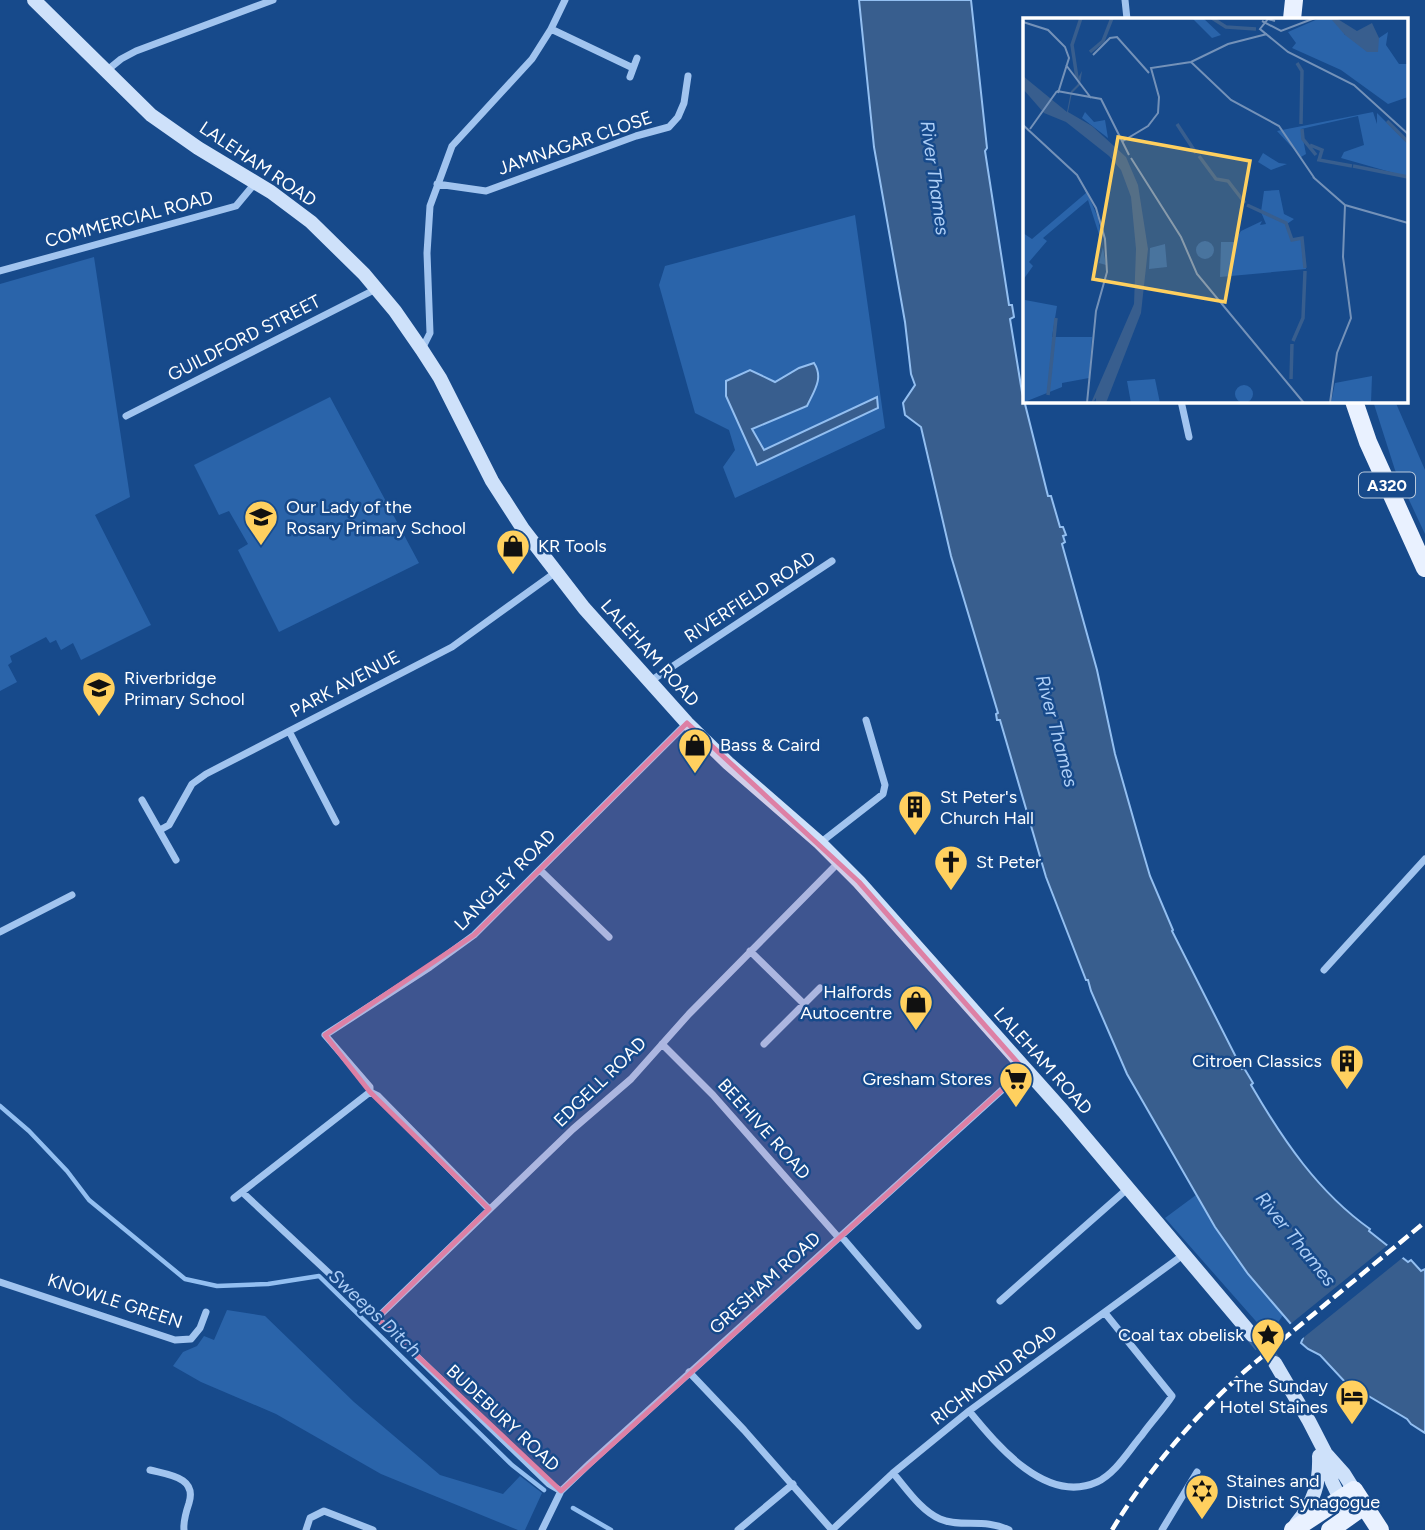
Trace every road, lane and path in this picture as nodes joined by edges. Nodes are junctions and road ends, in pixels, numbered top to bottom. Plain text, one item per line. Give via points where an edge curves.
1 (34, 0) edge
2 (273, 0) edge
3 (565, 0) edge
4 (1125, 0) edge
5 (1293, 0) edge
6 (1127, 18) edge
7 (1292, 18) edge
8 (551, 29) junction
9 (637, 58) dead end
10 (633, 68) junction
11 (105, 72) junction
12 (688, 76) dead end
13 (630, 78) dead end
14 (256, 182) junction
15 (437, 184) junction
16 (0, 271) edge
17 (376, 288) junction
18 (422, 350) junction
19 (1181, 402) edge
20 (1354, 402) edge
21 (126, 416) dead end
22 (1189, 436) dead end
23 (832, 561) dead end
24 (1425, 568) edge
25 (556, 572) junction
26 (649, 682) junction
27 (866, 720) dead end
28 (687, 723) junction
29 (289, 732) junction
30 (142, 800) dead end
31 (336, 821) dead end
32 (160, 830) junction
33 (820, 843) junction
34 (1425, 859) edge
35 (176, 860) dead end
36 (839, 862) junction
37 (540, 870) junction
38 (72, 895) dead end
39 (0, 932) edge
40 (609, 937) dead end
41 (750, 951) junction
42 (1324, 970) dead end
43 (820, 988) dead end
44 (804, 1004) junction
45 (662, 1044) junction
46 (764, 1044) dead end
47 (1024, 1070) junction
48 (370, 1092) junction
49 (1127, 1189) junction
50 (242, 1192) junction
51 (234, 1198) dead end
52 (489, 1209) junction
53 (840, 1237) junction
54 (1183, 1255) junction
55 (0, 1282) edge
56 (1000, 1301) dead end
57 (206, 1312) dead end
58 (1105, 1312) junction
59 (377, 1318) junction
60 (918, 1326) dead end
61 (1252, 1335) tunnel mouth
62 (1275, 1363) tunnel mouth
63 (689, 1372) junction
64 (969, 1411) junction
65 (1318, 1440) junction
66 (150, 1470) dead end
67 (1197, 1472) dead end
68 (893, 1473) junction
69 (793, 1484) junction
70 (561, 1491) junction
71 (1347, 1494) junction
72 (1364, 1506) junction
73 (1353, 1524) edge
74 (184, 1530) edge
75 (306, 1530) edge
76 (373, 1530) edge
77 (542, 1530) edge
78 (738, 1530) edge
79 (1009, 1530) edge
80 (1162, 1530) edge
81 (1292, 1530) edge
82 (1330, 1530) edge
83 (1380, 1530) edge

1 - 11 main road, LALEHAM ROAD
2 - 11 street via 136,51
3 - 8 street
4 - 6 street
5 - 7 main road
8 - 10 street
8 - 15 street via 532,59 452,146
9 - 10 street
10 - 13 street
11 - 14 main road, LALEHAM ROAD via 151,115
12 - 15 street, JAMNAGAR CLOSE via 684,103 669,127 486,191
14 - 16 street, COMMERCIAL ROAD via 236,206
14 - 17 main road, LALEHAM ROAD via 311,222
15 - 18 street via 430,206 427,253 430,333
17 - 18 main road, LALEHAM ROAD
17 - 21 street, GUILDFORD STREET
18 - 25 main road, LALEHAM ROAD via 492,481
19 - 22 street
20 - 24 main road, A320
23 - 26 street, RIVERFIELD ROAD
25 - 26 main road, LALEHAM ROAD
25 - 29 street, PARK AVENUE via 452,647
26 - 28 main road, LALEHAM ROAD
27 - 33 street via 885,785 883,794
28 - 33 main road, LALEHAM ROAD
28 - 37 street, LANGLEY ROAD
29 - 31 street
29 - 32 street, PARK AVENUE via 192,784 169,825
30 - 32 street
32 - 35 street
33 - 36 main road, LALEHAM ROAD
34 - 42 street
36 - 41 street, EDGELL ROAD
36 - 47 main road, LALEHAM ROAD
37 - 40 street
37 - 48 street, LANGLEY ROAD via 474,935 325,1035
38 - 39 street
41 - 44 street
41 - 45 street, EDGELL ROAD
43 - 44 street
44 - 46 street
45 - 52 street, EDGELL ROAD via 631,1079
45 - 53 street, BEEHIVE ROAD
47 - 49 main road, LALEHAM ROAD
47 - 53 street, GRESHAM ROAD
48 - 50 street
48 - 52 street
49 - 54 main road, LALEHAM ROAD
49 - 56 street
50 - 51 street
50 - 59 street, BUDEBURY ROAD
52 - 59 street, EDGELL ROAD
53 - 60 street, BEEHIVE ROAD
53 - 63 street, GRESHAM ROAD
54 - 58 street, RICHMOND ROAD
54 - 61 main road, LALEHAM ROAD
55 - 57 street, KNOWLE GREEN via 175,1340 194,1336
58 - 64 street, RICHMOND ROAD
58 - 64 street via 1172,1396 1102,1479 1073,1486 1041,1478 1020,1465
59 - 70 street, BUDEBURY ROAD
62 - 65 main road
63 - 69 street, RICHMOND ROAD
63 - 70 street, GRESHAM ROAD
64 - 68 street, RICHMOND ROAD
65 - 71 main road via 1345,1474
65 - 81 main road via 1318,1485
66 - 74 street via 189,1484
67 - 80 street
68 - 69 street, RICHMOND ROAD via 832,1530
68 - 79 street via 940,1519 996,1524
69 - 78 street
70 - 77 street, GRESHAM ROAD
71 - 72 main road
71 - 73 main road
71 - 81 main road
72 - 73 main road
72 - 83 main road
73 - 82 main road
75 - 76 street via 310,1518 324,1511

